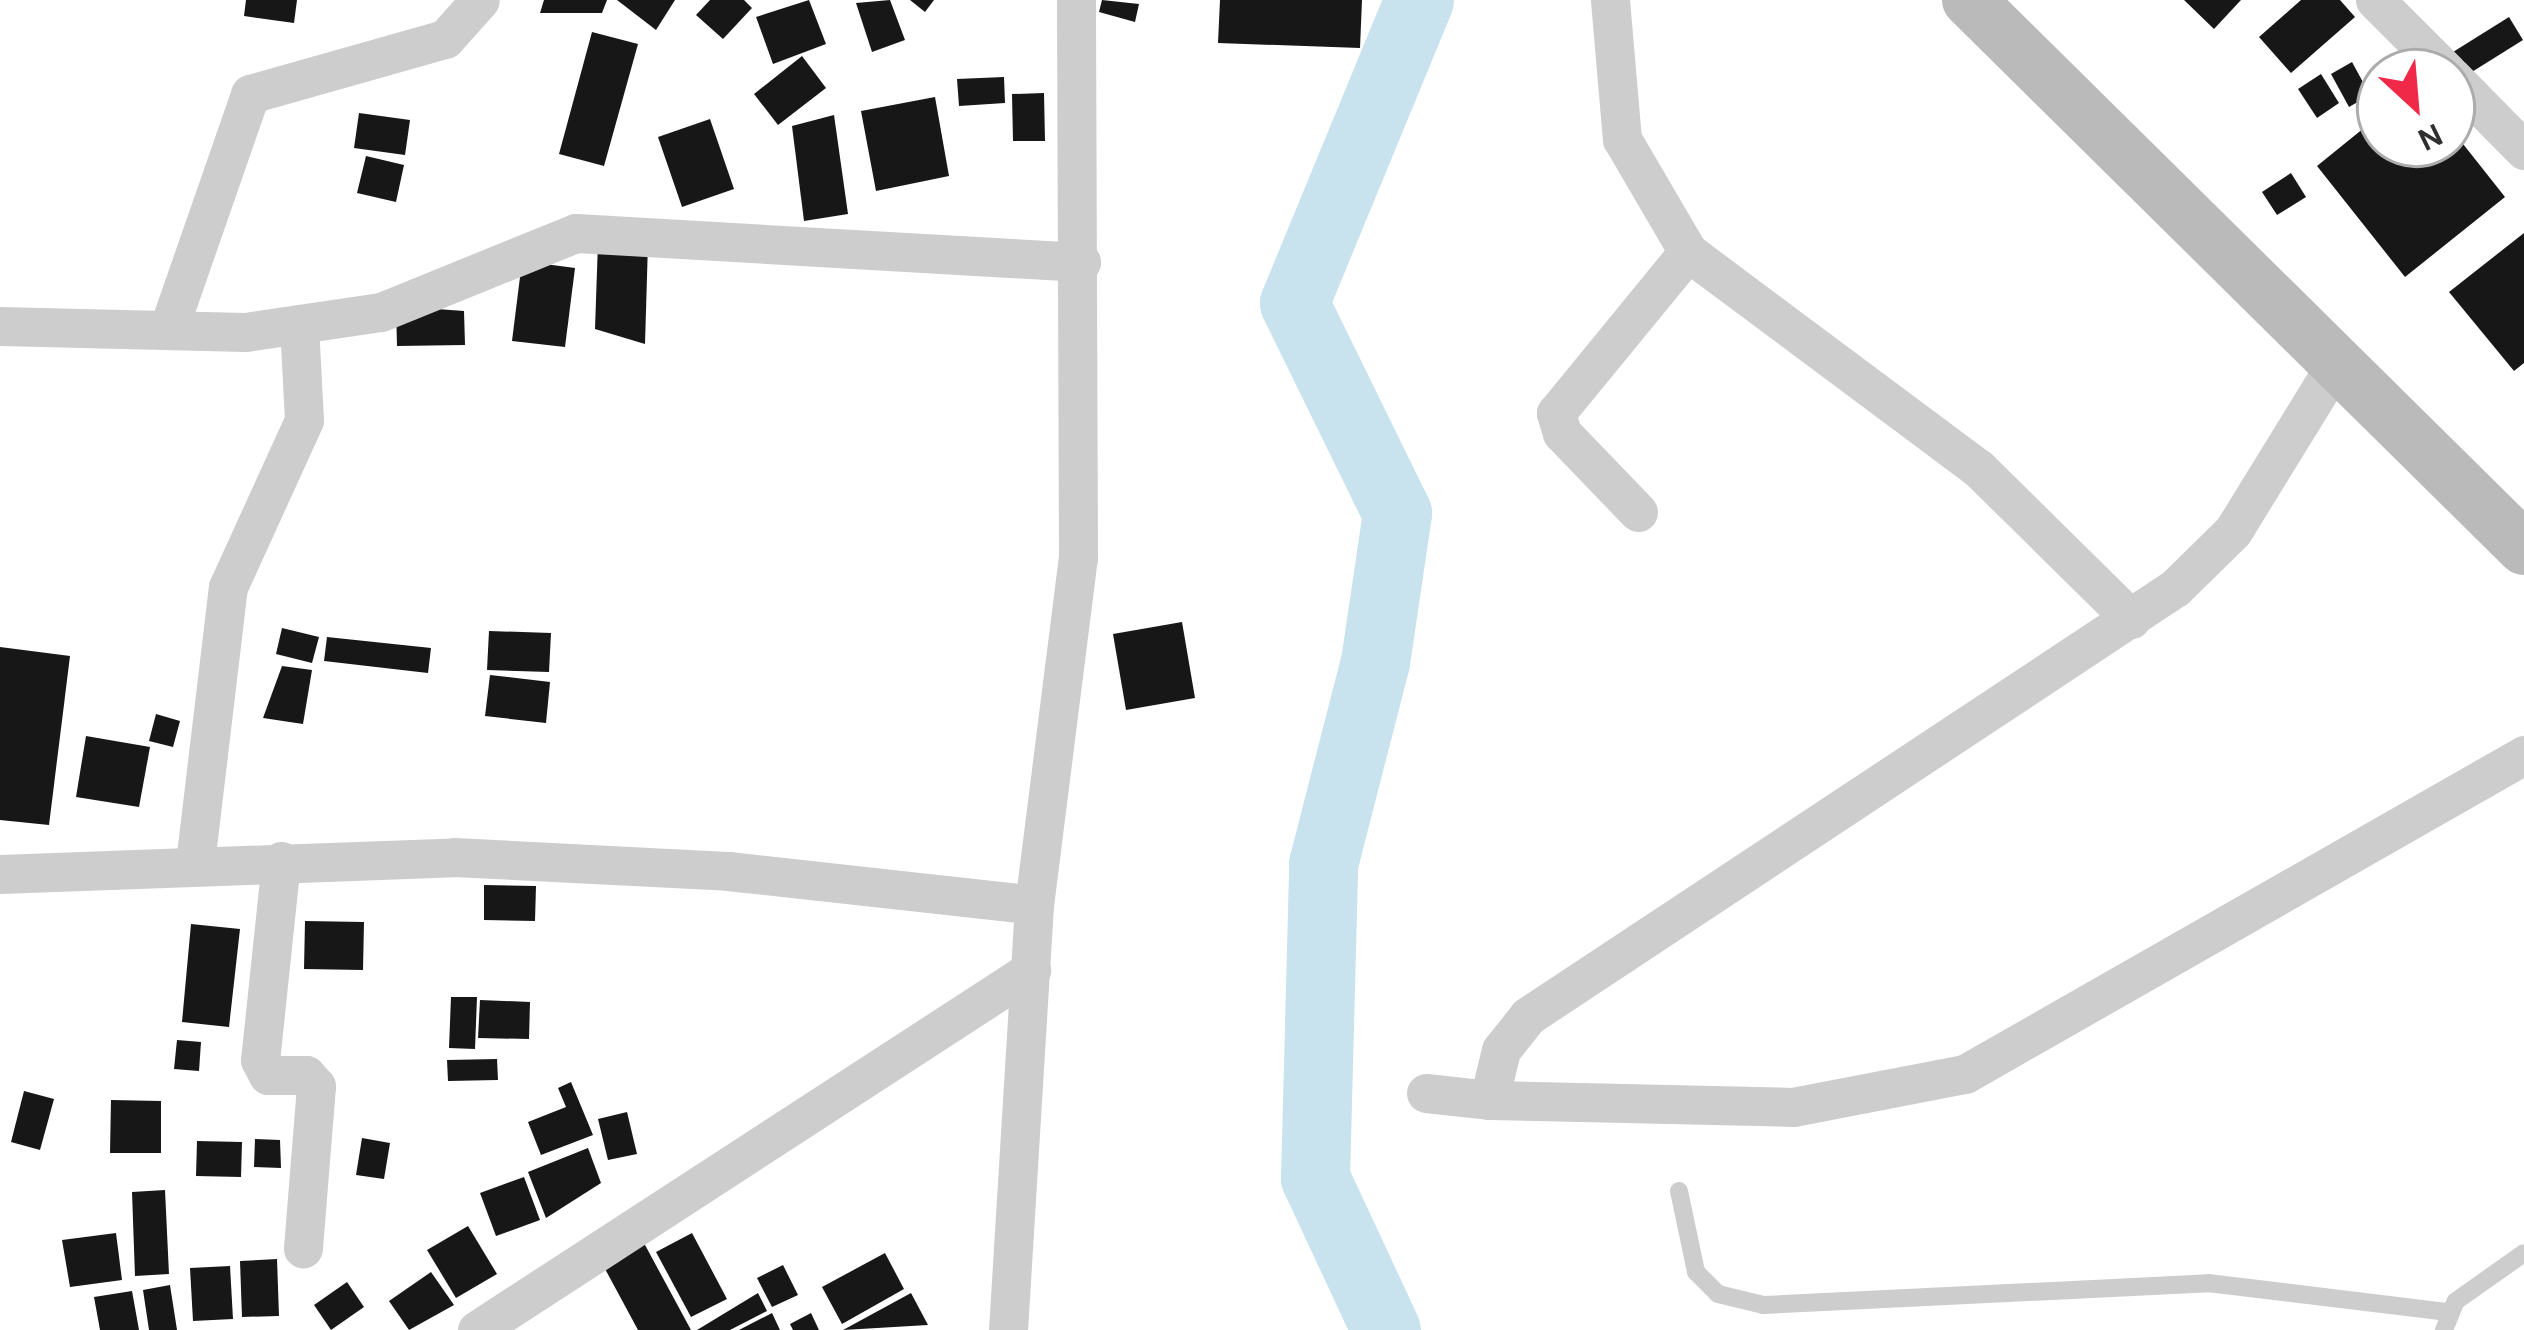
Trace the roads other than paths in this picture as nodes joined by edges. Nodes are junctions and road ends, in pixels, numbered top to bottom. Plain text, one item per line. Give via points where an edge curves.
1 (480, 0) edge
2 (1076, 0) edge
3 (1610, 0) edge
4 (1969, 0) edge
5 (2375, 0) edge
6 (2422, 48) edge
7 (2476, 102) edge
8 (2524, 150) edge
9 (1688, 252) junction
10 (1081, 262) junction
11 (2, 321) edge
12 (298, 324) junction
13 (168, 330) junction
14 (2335, 364) junction
15 (1638, 512) dead end
16 (2524, 548) edge
17 (2131, 619) junction
18 (2524, 755) edge
19 (281, 861) junction
20 (195, 863) junction
21 (0, 874) edge
22 (1034, 905) junction
23 (1031, 970) junction
24 (1426, 1093) dead end
25 (1489, 1100) junction
26 (1678, 1191) dead end
27 (303, 1248) dead end
28 (2524, 1253) edge
29 (2446, 1321) edge
30 (502, 1324) edge
31 (1008, 1330) edge

1 - 13 street via 445,39 250,94
2 - 10 street
3 - 9 street via 1622,139
4 - 14 main road
5 - 6 street
7 - 8 street
9 - 15 street via 1556,413 1562,433
9 - 17 street via 1978,468
10 - 12 street via 576,233 381,312
10 - 22 street via 1078,558
11 - 13 street
12 - 13 street
12 - 20 street via 304,420 228,587
14 - 16 main road
14 - 17 street via 2233,531
17 - 25 street via 1528,1016 1501,1050
18 - 25 street via 1965,1074 1793,1107
19 - 20 street
19 - 22 street via 728,871
19 - 27 street via 260,1060 268,1075 306,1075 316,1086
20 - 21 street
22 - 23 street
23 - 30 street
23 - 31 street
24 - 25 street
26 - 29 lane via 1696,1272 1718,1294 1764,1306 2189,1282
28 - 29 lane

